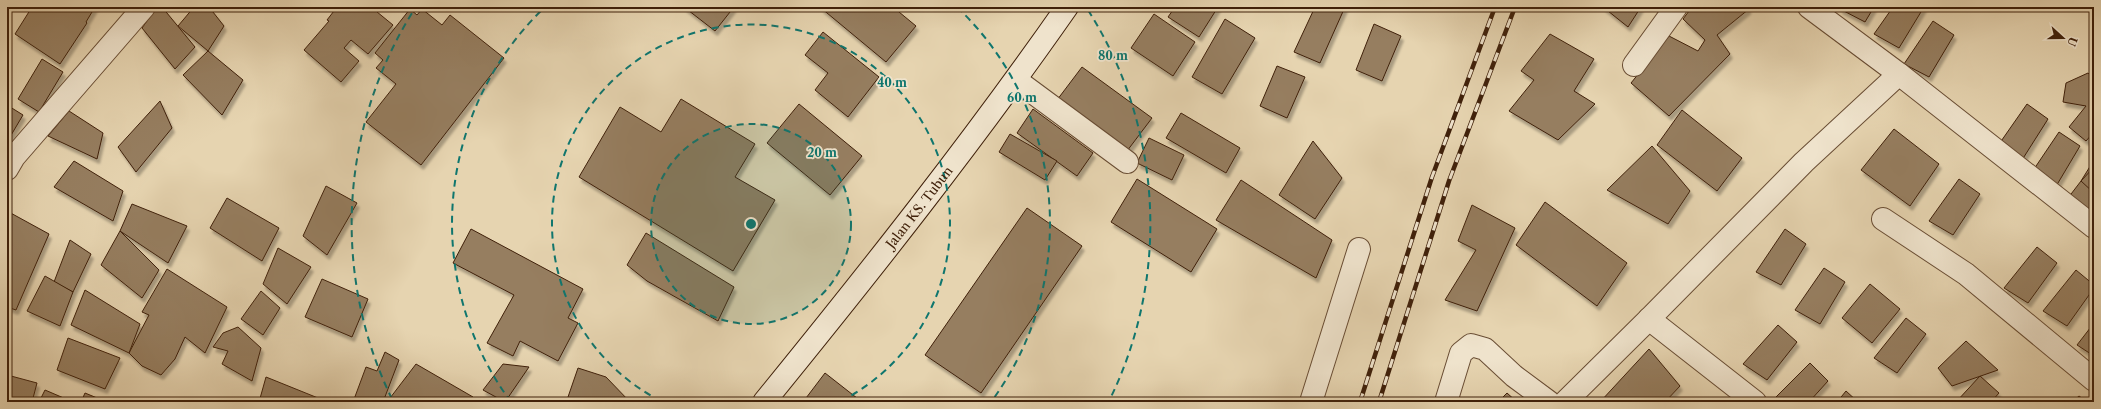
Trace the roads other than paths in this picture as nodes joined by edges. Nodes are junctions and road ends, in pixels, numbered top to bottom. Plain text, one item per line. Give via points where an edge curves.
1 (144, 7) edge
2 (1068, 7) edge
3 (1676, 7) edge
4 (1809, 7) edge
5 (1634, 65) dead end
6 (1899, 74) junction
7 (1016, 80) junction
8 (1127, 162) dead end
9 (7, 169) edge
10 (1883, 219) dead end
11 (2094, 226) edge
12 (1360, 249) dead end
13 (1649, 319) junction
14 (2094, 380) edge
15 (764, 402) edge
16 (1311, 402) edge
17 (1446, 402) edge
18 (1549, 402) edge
19 (1565, 402) edge
20 (1755, 402) edge

1 - 9 street via 14,157
2 - 7 street, Jalan KS. Tubun
3 - 5 street
4 - 6 street
6 - 11 street
6 - 13 street via 1804,162
7 - 8 street
7 - 15 street, Jalan KS. Tubun via 890,247
10 - 14 street via 1966,274
12 - 16 street
13 - 19 street
13 - 20 street
17 - 18 street via 1461,352 1471,345 1485,349 1514,376

